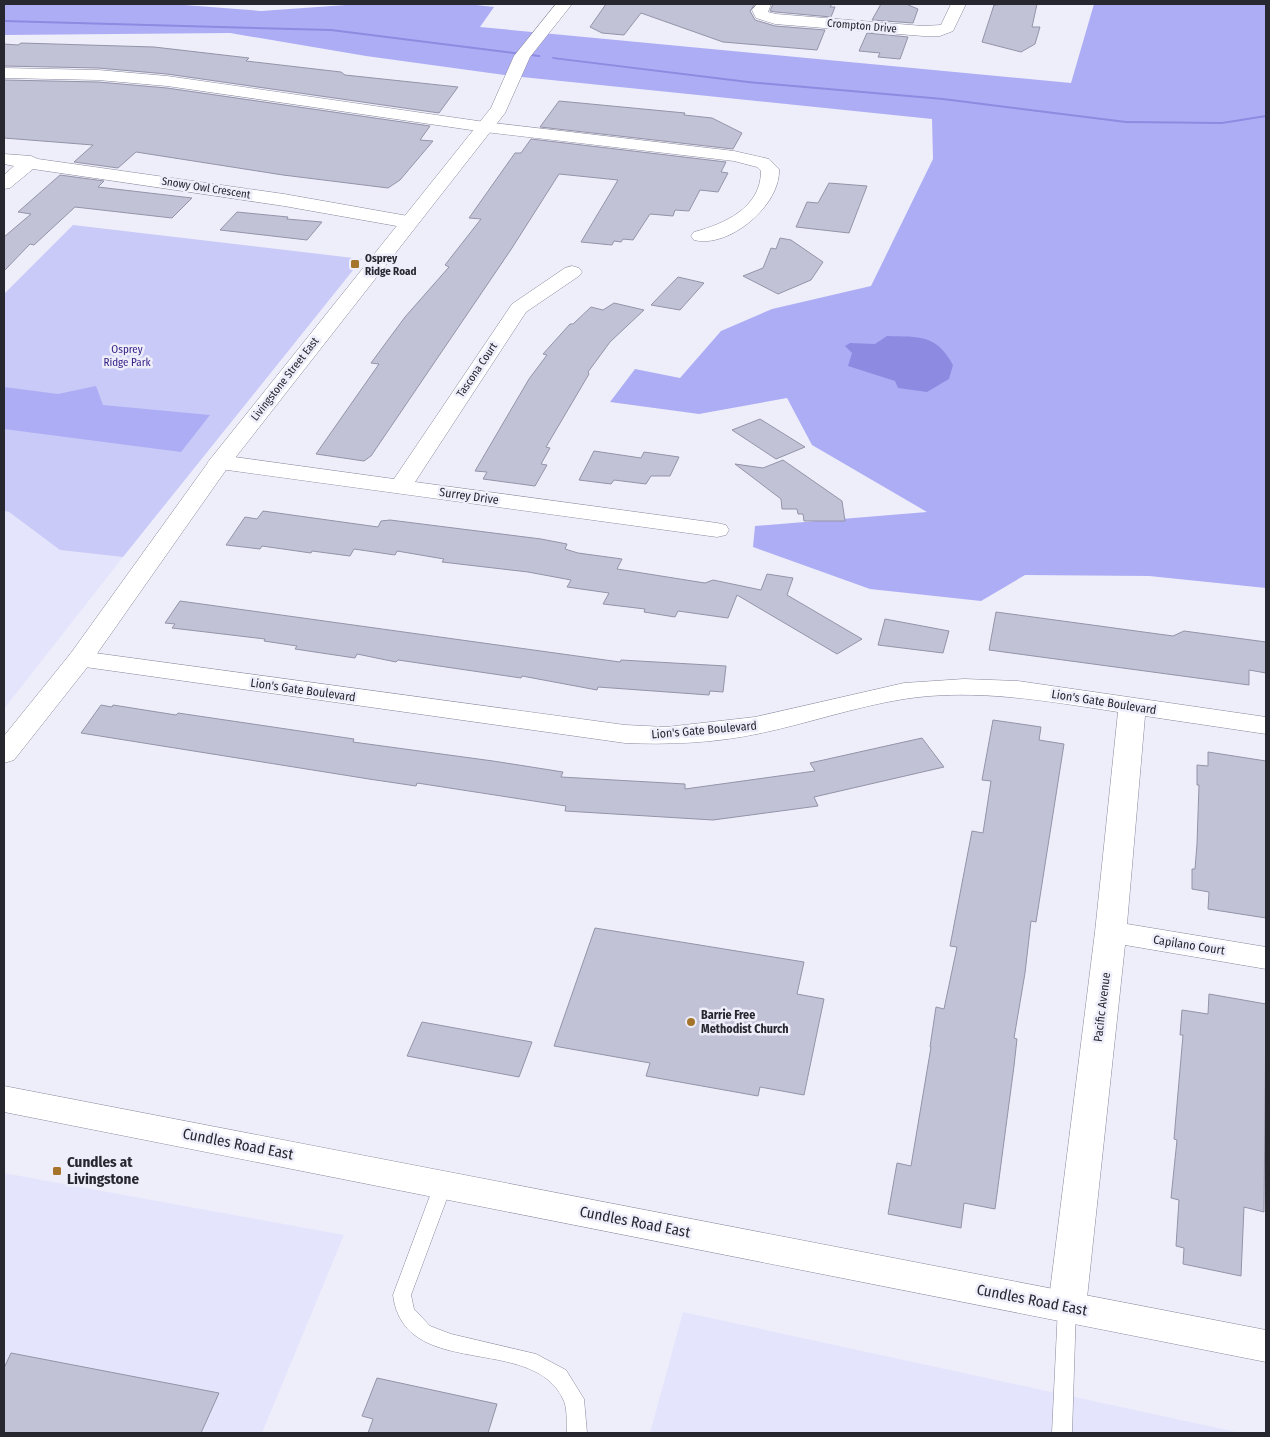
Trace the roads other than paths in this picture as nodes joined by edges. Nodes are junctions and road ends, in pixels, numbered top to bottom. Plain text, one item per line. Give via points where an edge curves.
1 (564, 4) edge
2 (764, 4) edge
3 (958, 4) edge
4 (4, 73) edge
5 (485, 127) junction
6 (4, 159) edge
7 (31, 161) junction
8 (4, 184) edge
9 (408, 222) junction
10 (701, 236) dead end
11 (572, 272) dead end
12 (220, 462) junction
13 (400, 486) junction
14 (717, 530) dead end
15 (80, 659) junction
16 (1132, 706) junction
17 (1266, 726) edge
18 (4, 754) edge
19 (1111, 932) junction
20 (1266, 958) edge
21 (4, 1099) edge
22 (443, 1185) junction
23 (1067, 1307) junction
24 (1266, 1346) edge
25 (577, 1433) edge
26 (1062, 1433) edge

1 - 5 street, Livingstone Street East via 522,56 504,101
2 - 3 street, Crompton Drive via 761,15 775,19 923,31 948,28
4 - 5 street via 98,75 167,81
5 - 9 street, Livingstone Street East
5 - 10 street via 734,156 757,161 770,169 768,186 750,216 729,228
6 - 7 street, Snowy Owl Crescent
7 - 8 street
7 - 9 street, Snowy Owl Crescent
9 - 12 street, Livingstone Street East
11 - 13 street, Tascona Court via 519,308
12 - 13 street, Surrey Drive
12 - 15 street, Livingstone Street East
13 - 14 street, Surrey Drive
15 - 16 street, Lion's Gate Boulevard via 624,734 666,736 755,726 904,691 964,687 1018,689
15 - 18 street, Livingstone Street East
16 - 17 street, Lion's Gate Boulevard
16 - 19 street, Pacific Avenue
19 - 20 street, Capilano Court
19 - 23 street, Pacific Avenue
21 - 22 street, Cundles Road East
22 - 23 street, Cundles Road East
22 - 25 lane via 402,1295 405,1313 418,1328 436,1338 518,1357 562,1379 573,1394 578,1417
23 - 24 street, Cundles Road East
23 - 26 lane

